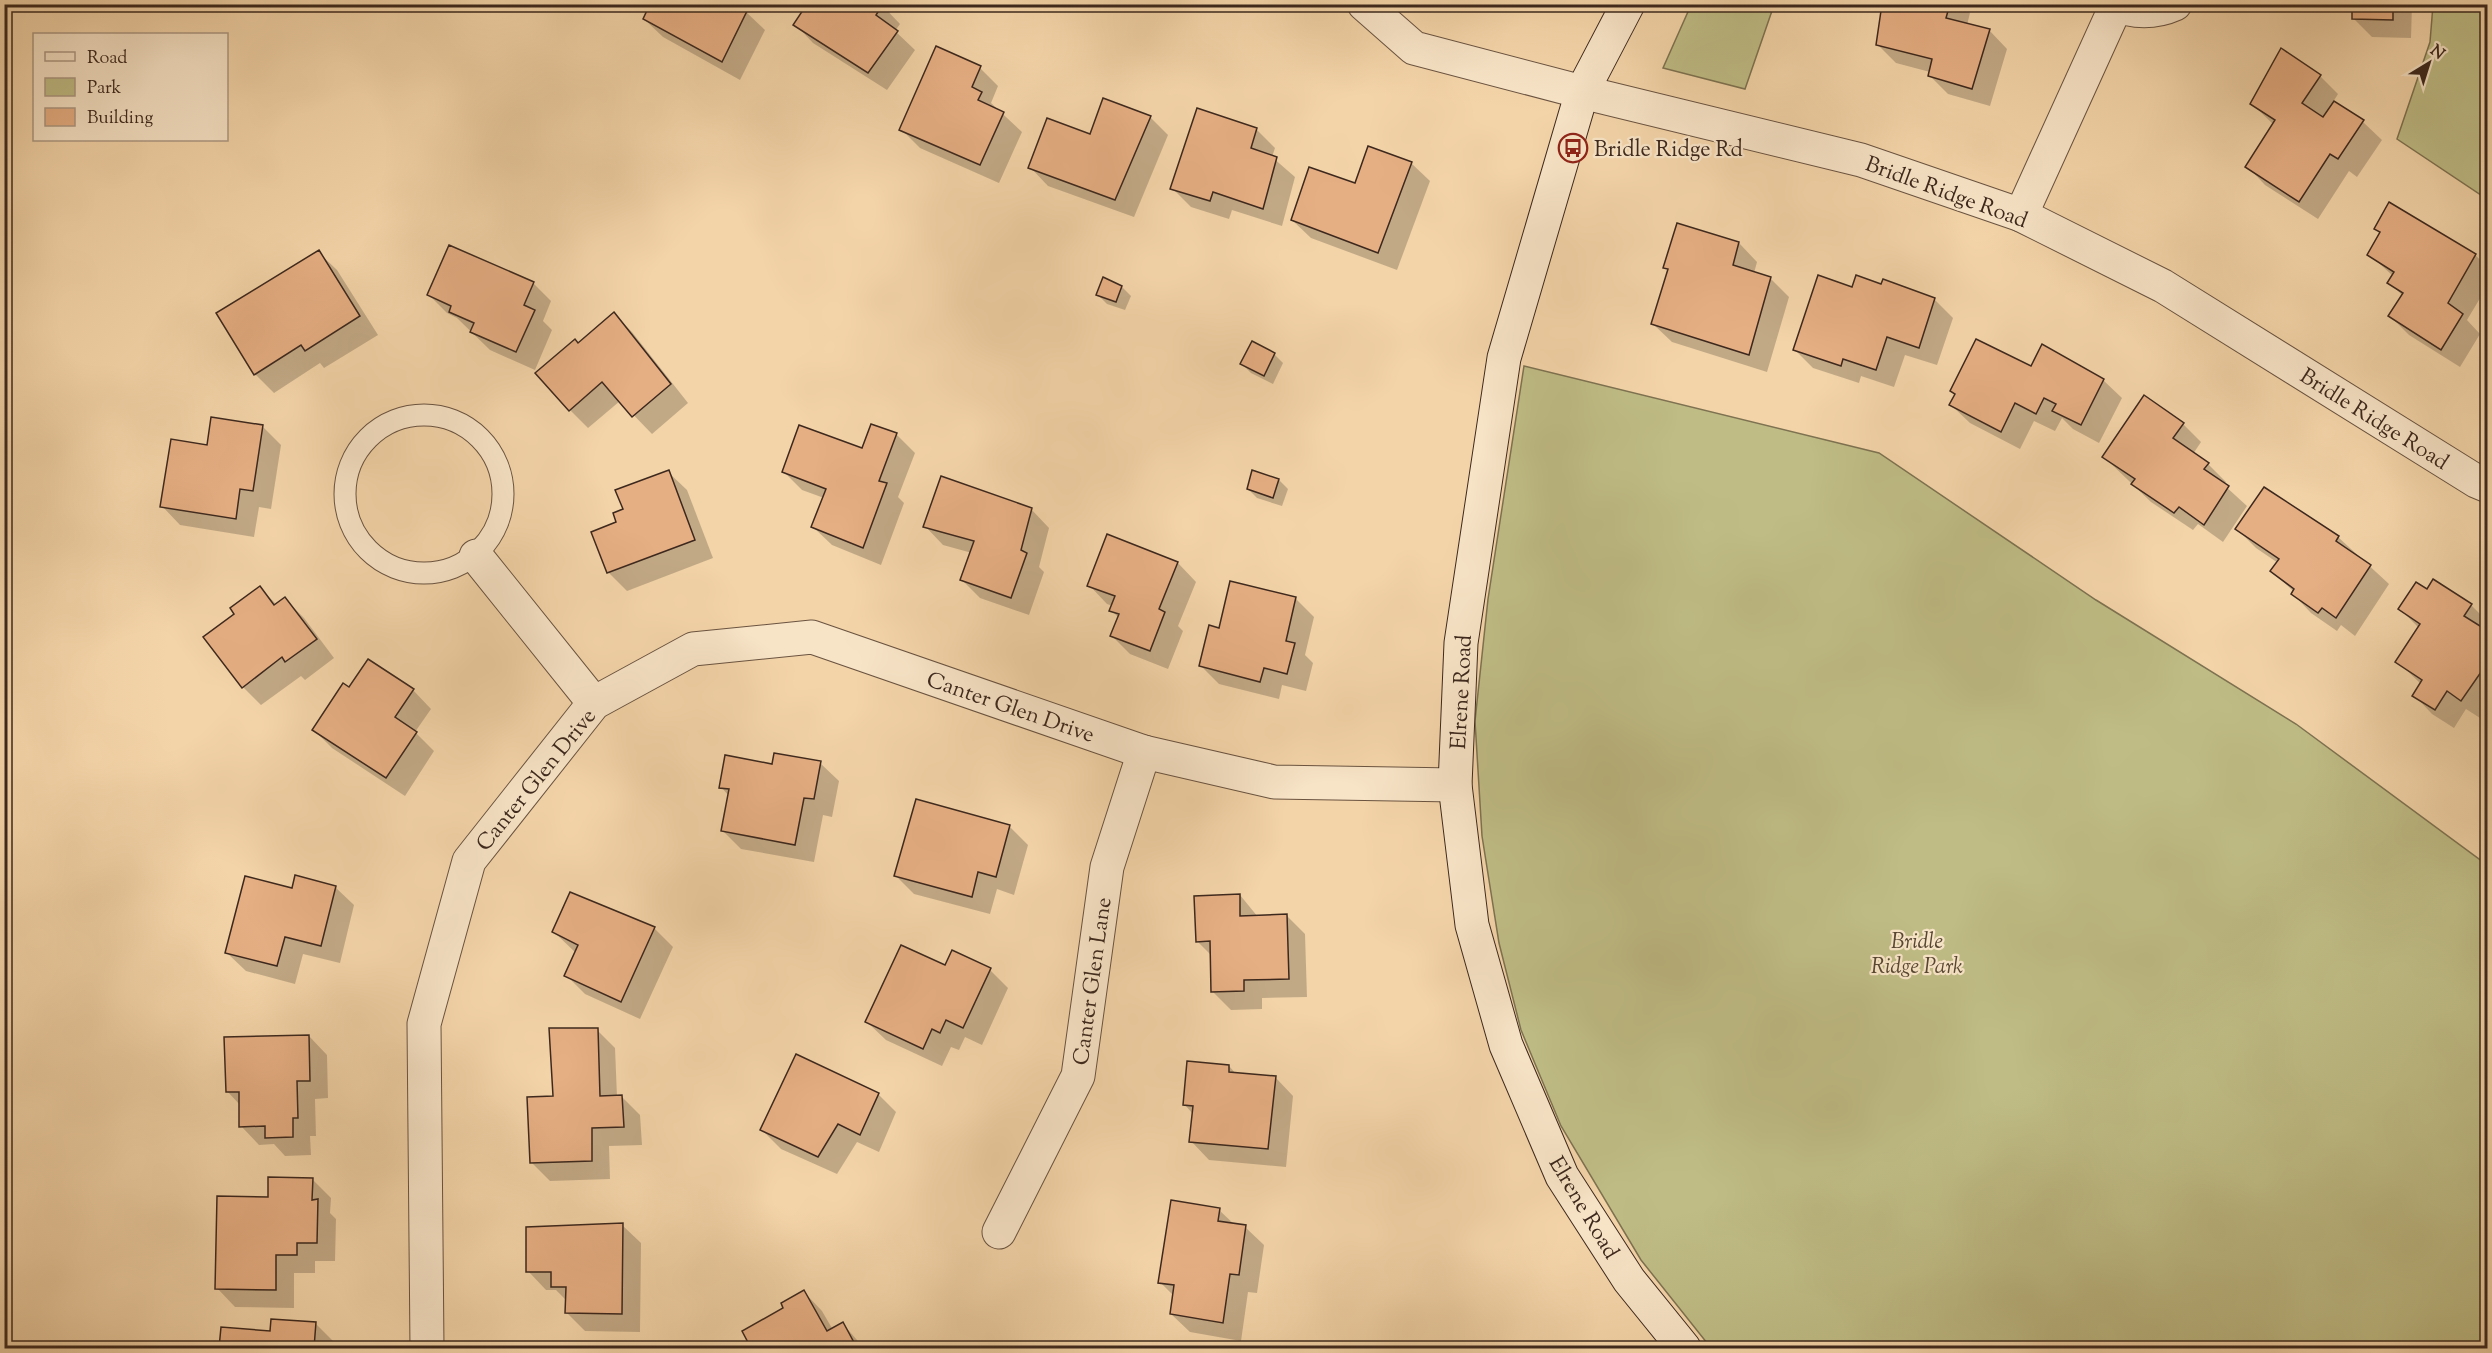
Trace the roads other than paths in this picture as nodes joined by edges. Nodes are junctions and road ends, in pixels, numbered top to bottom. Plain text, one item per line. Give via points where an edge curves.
1 (1364, 4) edge
2 (1628, 4) edge
3 (2175, 4) edge
4 (2115, 5) edge
5 (1582, 92) junction
6 (2021, 215) junction
7 (2487, 486) edge
8 (476, 556) junction
9 (594, 703) junction
10 (1144, 752) junction
11 (1455, 785) junction
12 (999, 1232) dead end
13 (428, 1348) edge
14 (1684, 1348) edge

1 - 5 street, Bridle Ridge Road via 1413,48
2 - 5 street, Elrene Road
3 - 4 street via 2154,11
4 - 6 street
5 - 6 street, Bridle Ridge Road via 1861,160
5 - 11 street, Elrene Road via 1504,358 1461,643
6 - 7 street, Bridle Ridge Road via 2163,286
8 - 8 lane via 493,535 502,510 503,483 495,457 479,436 456,421 429,414 402,417 378,429 359,447 347,470 344,496 349,521 361,543 380,561 403,572 429,574 454,569
8 - 9 street
9 - 10 street, Canter Glen Drive via 693,649 812,637
9 - 13 street, Canter Glen Drive via 469,861 424,1024
10 - 11 street, Canter Glen Drive via 1274,783
10 - 12 street, Canter Glen Lane via 1107,867 1078,1076
11 - 14 street, Elrene Road via 1472,925 1506,1045 1562,1176 1629,1280

